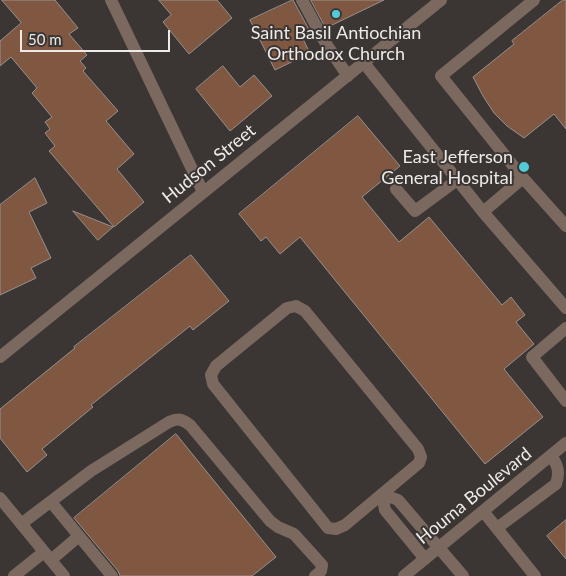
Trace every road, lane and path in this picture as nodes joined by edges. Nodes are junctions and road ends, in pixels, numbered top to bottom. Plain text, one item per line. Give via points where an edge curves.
1 (111, 0) edge
2 (302, 0) edge
3 (441, 0) edge
4 (534, 0) edge
5 (364, 63) junction
6 (348, 76) junction
7 (523, 178) junction
8 (457, 180) junction
9 (396, 189) dead end
10 (203, 192) junction
11 (483, 212) junction
12 (566, 226) edge
13 (564, 300) edge
14 (566, 328) edge
15 (0, 357) edge
16 (566, 401) edge
17 (566, 443) edge
18 (551, 455) junction
19 (382, 494) junction
20 (0, 498) edge
21 (51, 502) junction
22 (484, 511) junction
23 (22, 524) junction
24 (497, 528) junction
25 (79, 536) junction
26 (440, 547) junction
27 (48, 556) junction
28 (424, 559) junction
29 (14, 576) edge
30 (64, 576) edge
31 (112, 576) edge
32 (315, 576) edge
33 (404, 576) edge
34 (463, 576) edge
35 (535, 576) edge

1 - 10 street
2 - 6 street
3 - 5 street, Hudson Street
4 - 7 street via 441,76
5 - 6 street, Hudson Street
5 - 8 street
6 - 10 street, Hudson Street
7 - 11 street
7 - 12 street
8 - 9 street via 415,211
8 - 11 street
10 - 15 street, Hudson Street
11 - 13 street
14 - 16 street via 532,357
17 - 18 street, Houma Boulevard
18 - 22 street, Houma Boulevard
18 - 24 street via 558,466 556,484
19 - 19 street via 419,463 418,449 305,311 296,306 287,308 216,366 211,374 213,384 328,528 345,525
19 - 26 street via 398,500
19 - 28 street via 385,510
20 - 23 street
21 - 23 street
21 - 25 street
21 - 32 street via 91,471 169,422 184,420 270,521 294,534 322,566
22 - 24 street
22 - 26 street, Houma Boulevard
23 - 27 street
24 - 35 street
25 - 27 street
25 - 31 street
26 - 28 street, Houma Boulevard
26 - 34 street
27 - 29 street
27 - 30 street
28 - 33 street, Houma Boulevard

